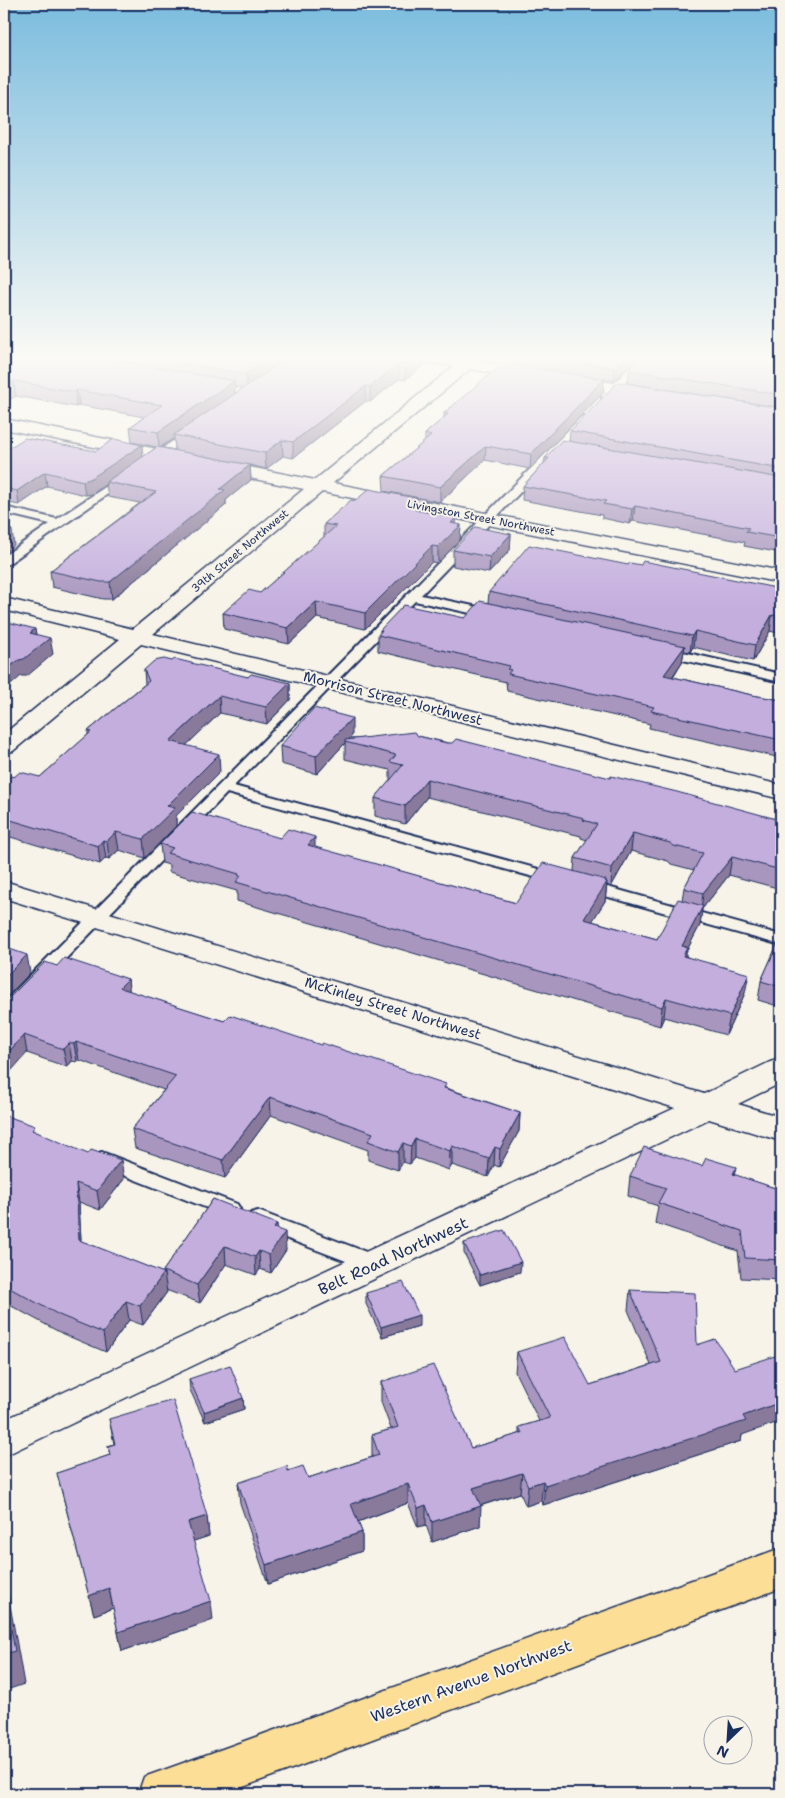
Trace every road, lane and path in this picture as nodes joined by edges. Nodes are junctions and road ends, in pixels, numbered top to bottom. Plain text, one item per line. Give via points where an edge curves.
1 (86, 440) edge
2 (180, 440) edge
3 (375, 440) edge
4 (570, 440) edge
5 (159, 454) junction
6 (319, 486) junction
7 (4, 510) edge
8 (489, 520) junction
9 (60, 523) junction
10 (4, 561) edge
11 (781, 577) edge
12 (412, 597) junction
13 (4, 604) edge
14 (509, 618) edge
15 (136, 636) junction
16 (645, 648) edge
17 (781, 678) edge
18 (328, 683) junction
19 (4, 746) edge
20 (225, 788) junction
21 (781, 792) edge
22 (4, 888) edge
23 (96, 916) junction
24 (781, 940) edge
25 (4, 1012) edge
26 (781, 1070) edge
27 (708, 1106) junction
28 (781, 1129) edge
29 (87, 1154) edge
30 (375, 1264) junction
31 (12, 1428) edge
32 (781, 1568) edge
33 (161, 1794) edge

1 - 5 street, Livingston Street Northwest
2 - 5 lane
3 - 6 street, 39th Street Northwest
4 - 8 lane
5 - 6 street, Livingston Street Northwest
5 - 9 lane
6 - 8 street, Livingston Street Northwest
6 - 15 street, 39th Street Northwest
7 - 9 lane
8 - 11 street, Livingston Street Northwest
8 - 12 lane
9 - 10 lane
12 - 14 lane
12 - 18 lane
13 - 15 street, Morrison Street Northwest
15 - 18 street, Morrison Street Northwest
15 - 19 street, 39th Street Northwest
16 - 17 lane
18 - 20 lane
18 - 21 street, Morrison Street Northwest
20 - 23 lane
20 - 24 lane
22 - 23 street, McKinley Street Northwest
23 - 25 lane
23 - 27 street, McKinley Street Northwest
26 - 27 street, Belt Road Northwest
27 - 28 street, McKinley Street Northwest
27 - 30 street, Belt Road Northwest
29 - 30 lane
30 - 31 street, Belt Road Northwest
32 - 33 main road, Western Avenue Northwest

